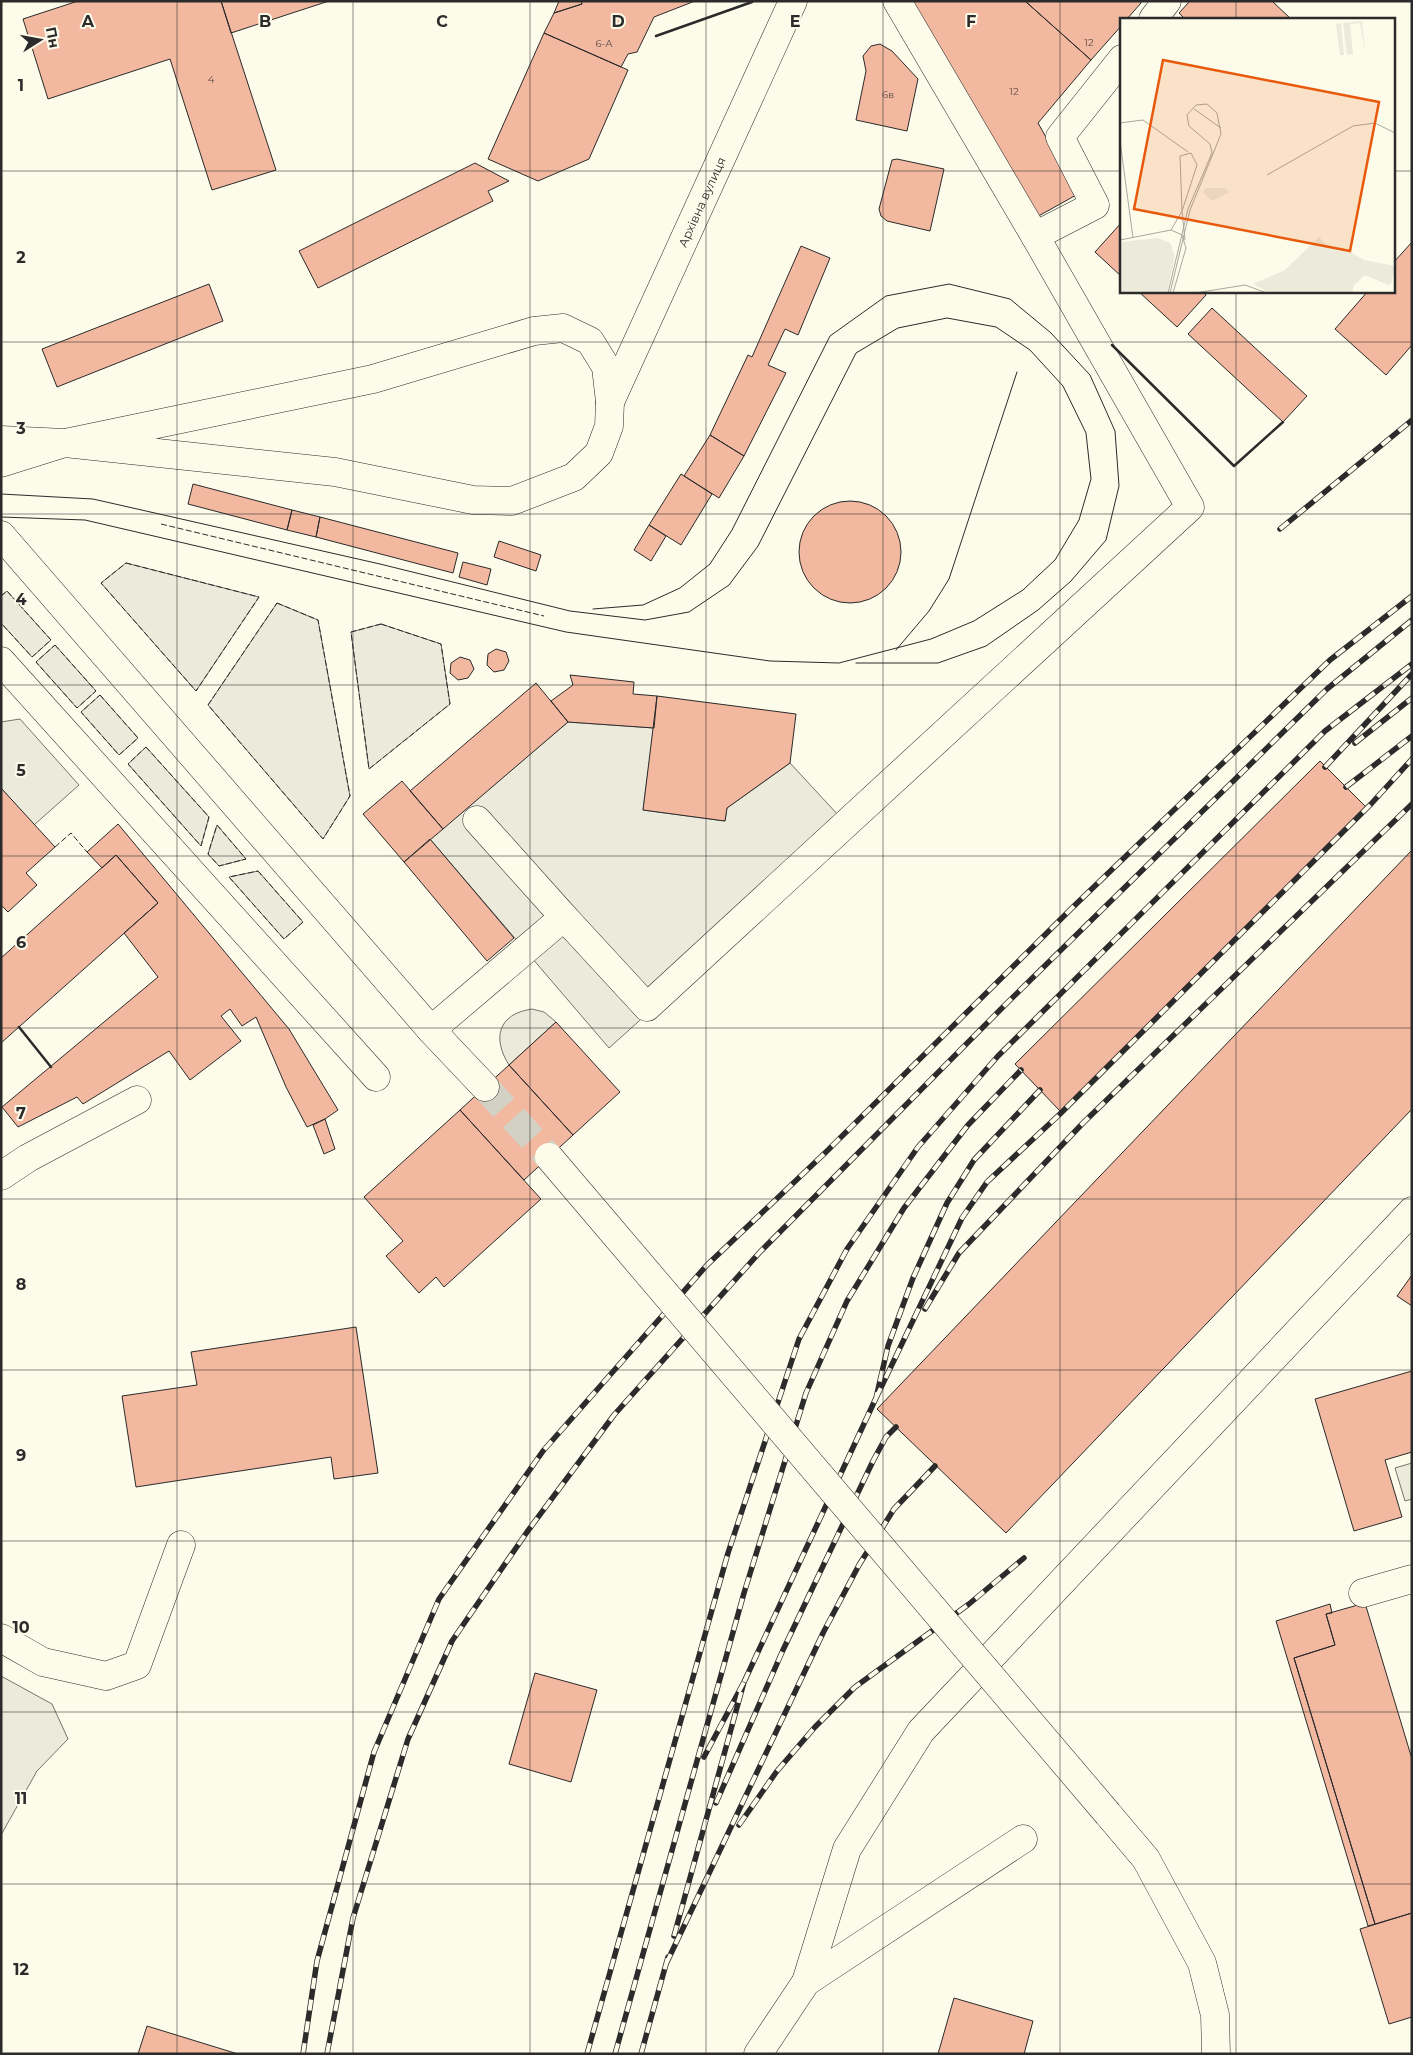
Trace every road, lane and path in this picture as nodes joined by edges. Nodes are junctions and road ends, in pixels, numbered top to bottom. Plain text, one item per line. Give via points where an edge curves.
1 (793, 1) edge
2 (897, 1) edge
3 (1167, 1) edge
4 (1154, 18) edge
5 (1120, 62) edge
6 (1035, 236) junction
7 (610, 402) junction
8 (1, 440) edge
9 (65, 444) junction
10 (1, 463) edge
11 (1, 535) edge
12 (1, 661) edge
13 (477, 820) dead end
14 (564, 917) junction
15 (431, 1030) junction
16 (376, 1077) dead end
17 (485, 1087) tunnel mouth
18 (136, 1100) dead end
19 (549, 1157) tunnel mouth
20 (1, 1176) edge
21 (1412, 1211) edge
22 (181, 1545) dead end
23 (1412, 1579) edge
24 (1363, 1593) dead end
25 (1, 1638) edge
26 (1023, 1839) dead end
27 (806, 1982) junction
28 (758, 2054) edge
29 (1216, 2054) edge

1 - 7 street, Архівна вулиця
2 - 6 street
3 - 4 street
5 - 6 street via 1060,137 1095,205
6 - 14 street via 1190,508 647,1007
7 - 9 street via 609,426 599,453 574,477 512,501 473,500 335,472
7 - 9 street via 606,367 590,342 563,328 534,331 373,379
8 - 9 street
9 - 10 street
11 - 15 street
12 - 16 street
13 - 14 street
14 - 15 street
15 - 17 street
18 - 20 street
19 - 29 street, bridge via 1146,1859 1202,1963 1215,2015
21 - 27 street via 921,1731 848,1849
22 - 25 street via 137,1665 106,1676 43,1662
23 - 24 street
26 - 27 street
27 - 28 street

